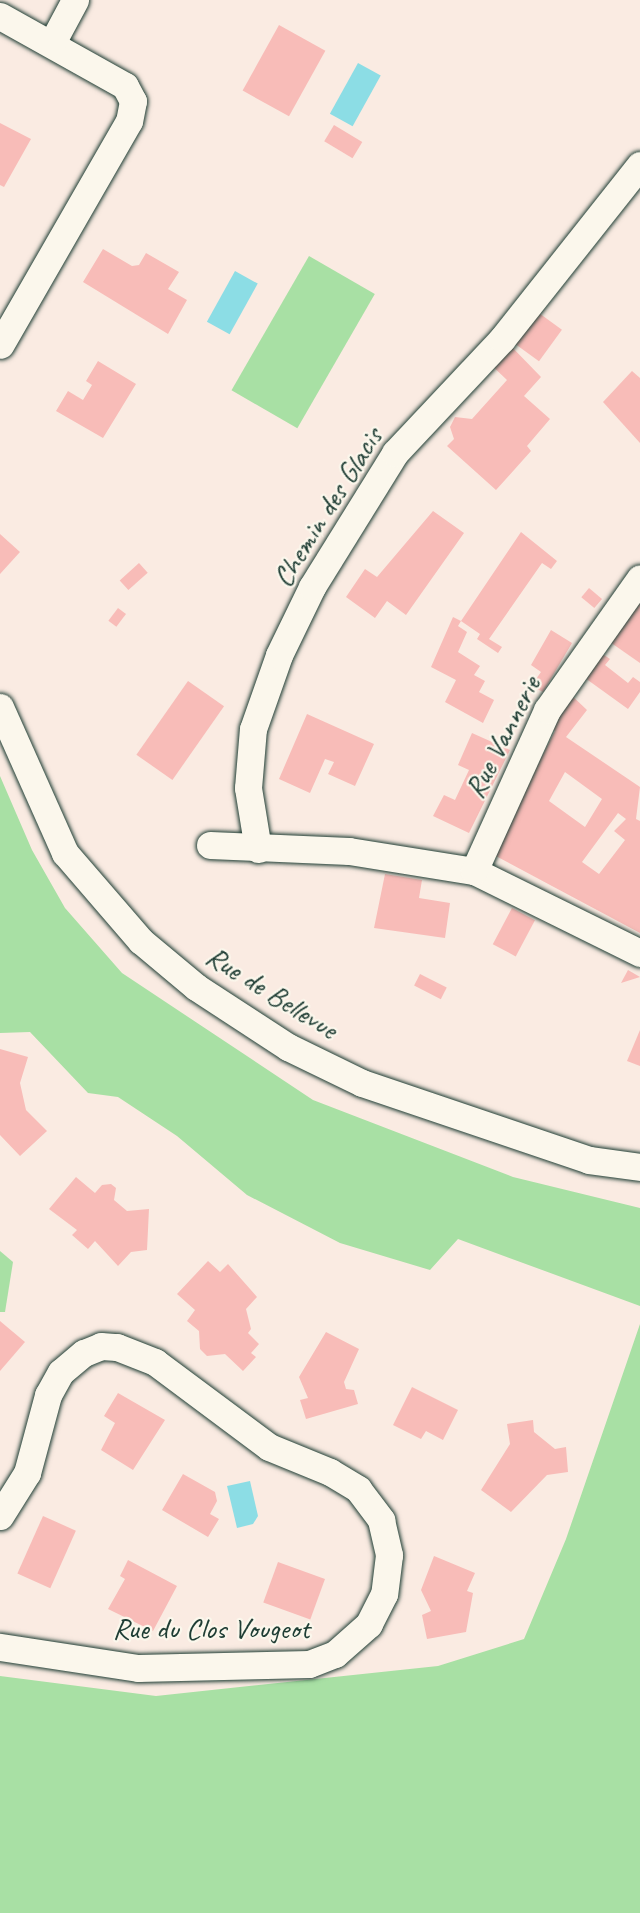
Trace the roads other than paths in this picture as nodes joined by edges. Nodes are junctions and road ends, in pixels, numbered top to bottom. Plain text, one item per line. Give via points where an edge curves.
1 (75, 0) edge
2 (0, 16) edge
3 (52, 43) junction
4 (640, 165) edge
5 (0, 345) edge
6 (640, 578) edge
7 (0, 707) edge
8 (210, 845) dead end
9 (258, 849) junction
10 (474, 871) junction
11 (640, 953) edge
12 (640, 1167) edge
13 (0, 1516) edge
14 (0, 1647) edge

1 - 3 street
2 - 3 street
3 - 5 street via 125,86 133,101 129,121
4 - 9 street, Chemin des Glacis via 502,339 395,453 312,587 279,654 253,729 248,788
6 - 10 street, Rue Vannerie via 547,710
7 - 12 street, Rue de Bellevue via 65,853 141,941 196,987 288,1047 362,1083 589,1160
8 - 9 street
9 - 10 street via 349,851
10 - 11 street
13 - 14 street, Rue du Clos Vougeot via 27,1473 48,1395 61,1372 84,1353 101,1346 117,1347 155,1362 269,1447 330,1472 358,1489 381,1520 389,1556 384,1594 369,1624 335,1654 309,1664 138,1668

